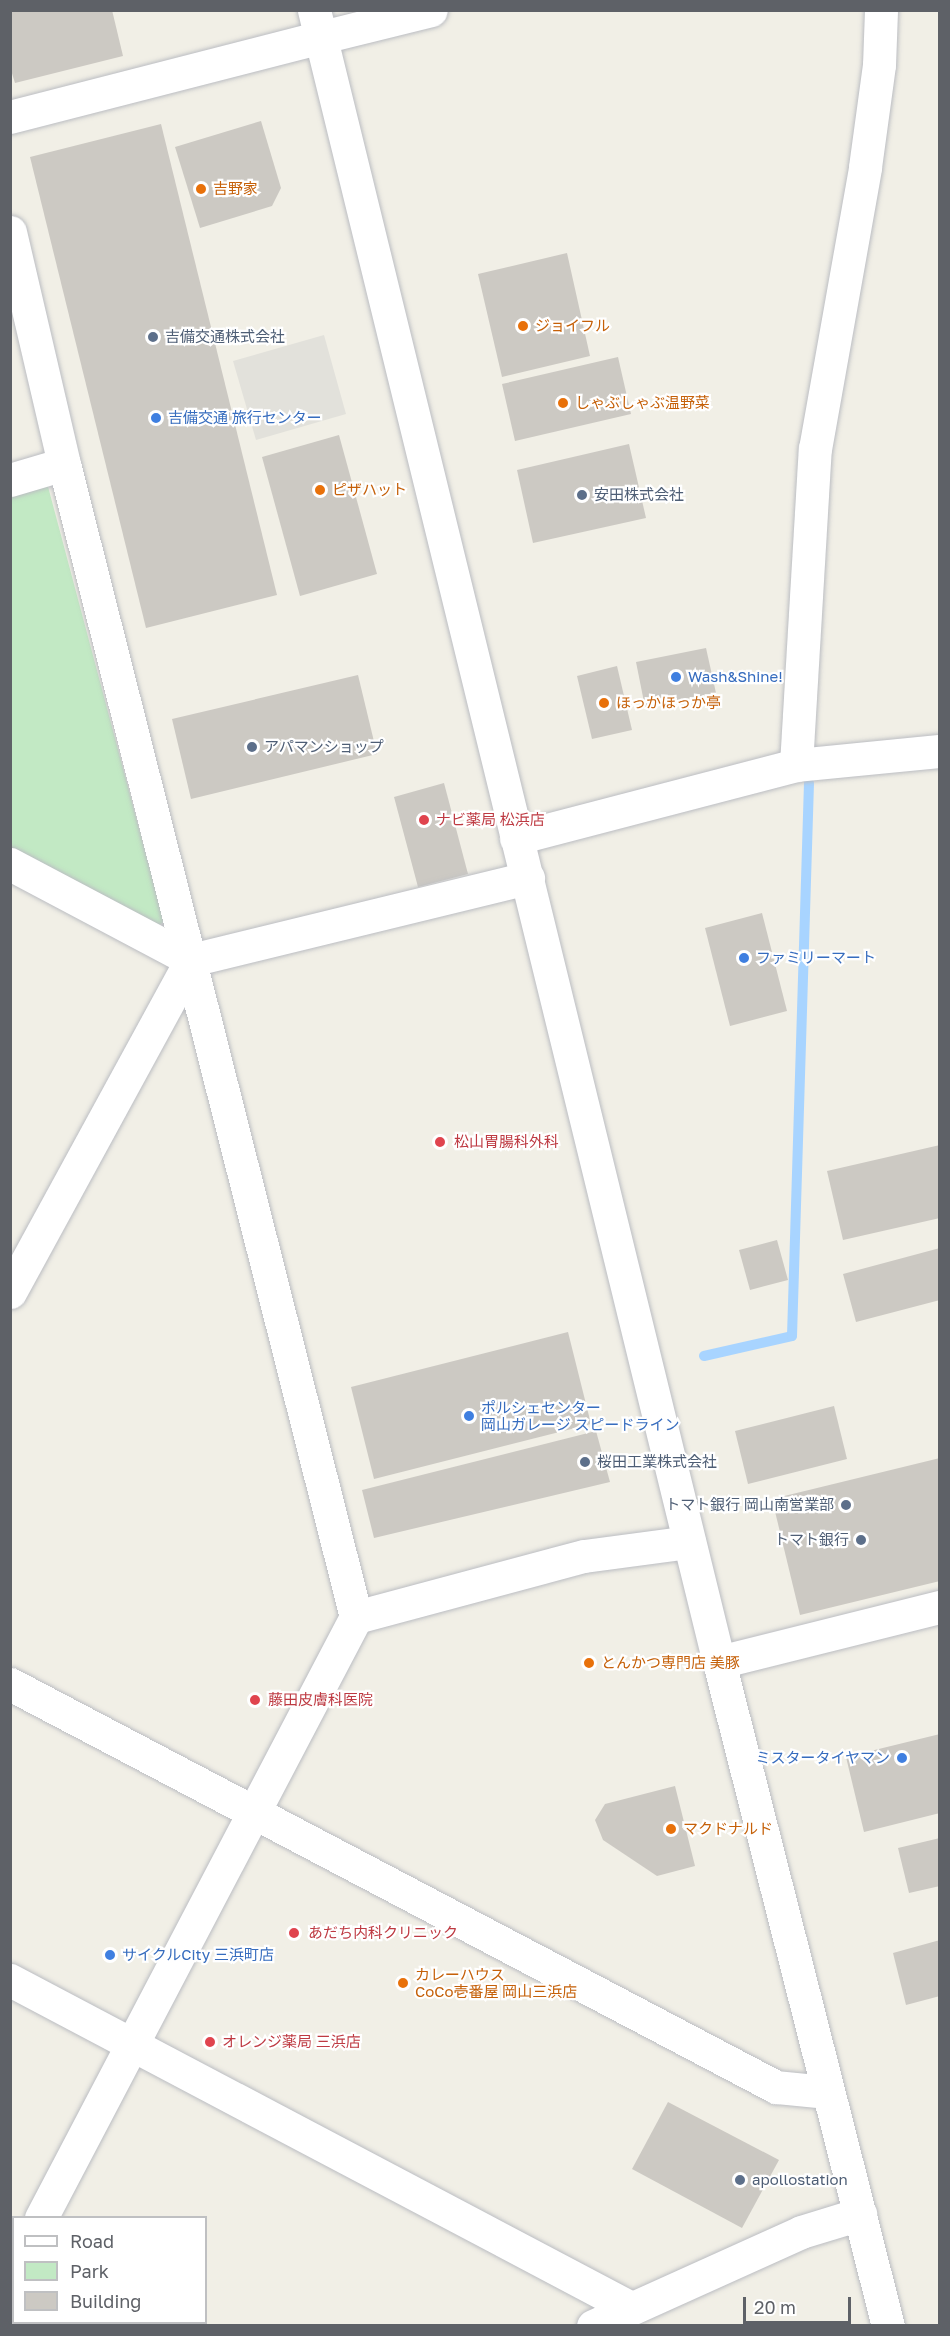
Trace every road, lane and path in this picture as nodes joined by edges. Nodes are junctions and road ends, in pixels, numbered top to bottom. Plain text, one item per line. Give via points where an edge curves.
1 (431, 10) edge
2 (881, 10) edge
3 (318, 24) edge
4 (10, 117) edge
5 (10, 232) edge
6 (64, 464) junction
7 (10, 480) edge
8 (939, 751) edge
9 (796, 765) junction
10 (516, 838) junction
11 (10, 864) edge
12 (528, 878) junction
13 (191, 960) junction
14 (10, 1292) edge
15 (689, 1542) junction
16 (939, 1607) edge
17 (356, 1617) junction
18 (719, 1662) junction
19 (10, 1684) edge
20 (253, 1812) junction
21 (10, 1980) edge
22 (133, 2044) junction
23 (827, 2092) junction
24 (860, 2214) junction
25 (42, 2216) edge
26 (631, 2308) junction
27 (593, 2325) edge
28 (888, 2325) edge

1 - 3 street
2 - 9 street via 879,65 865,167 816,449
3 - 4 street
3 - 10 street
5 - 6 street
6 - 7 street
6 - 13 street
8 - 9 street
9 - 10 street
10 - 12 street
11 - 13 street
12 - 13 street
12 - 15 street
13 - 14 street
13 - 17 street
15 - 17 street via 584,1556
15 - 18 street
16 - 18 street
17 - 20 street
18 - 23 street
19 - 20 street
20 - 22 street
20 - 23 street via 776,2087
21 - 22 street
22 - 25 street
22 - 26 street
23 - 24 street
24 - 26 street via 801,2232
24 - 28 street
26 - 27 street

